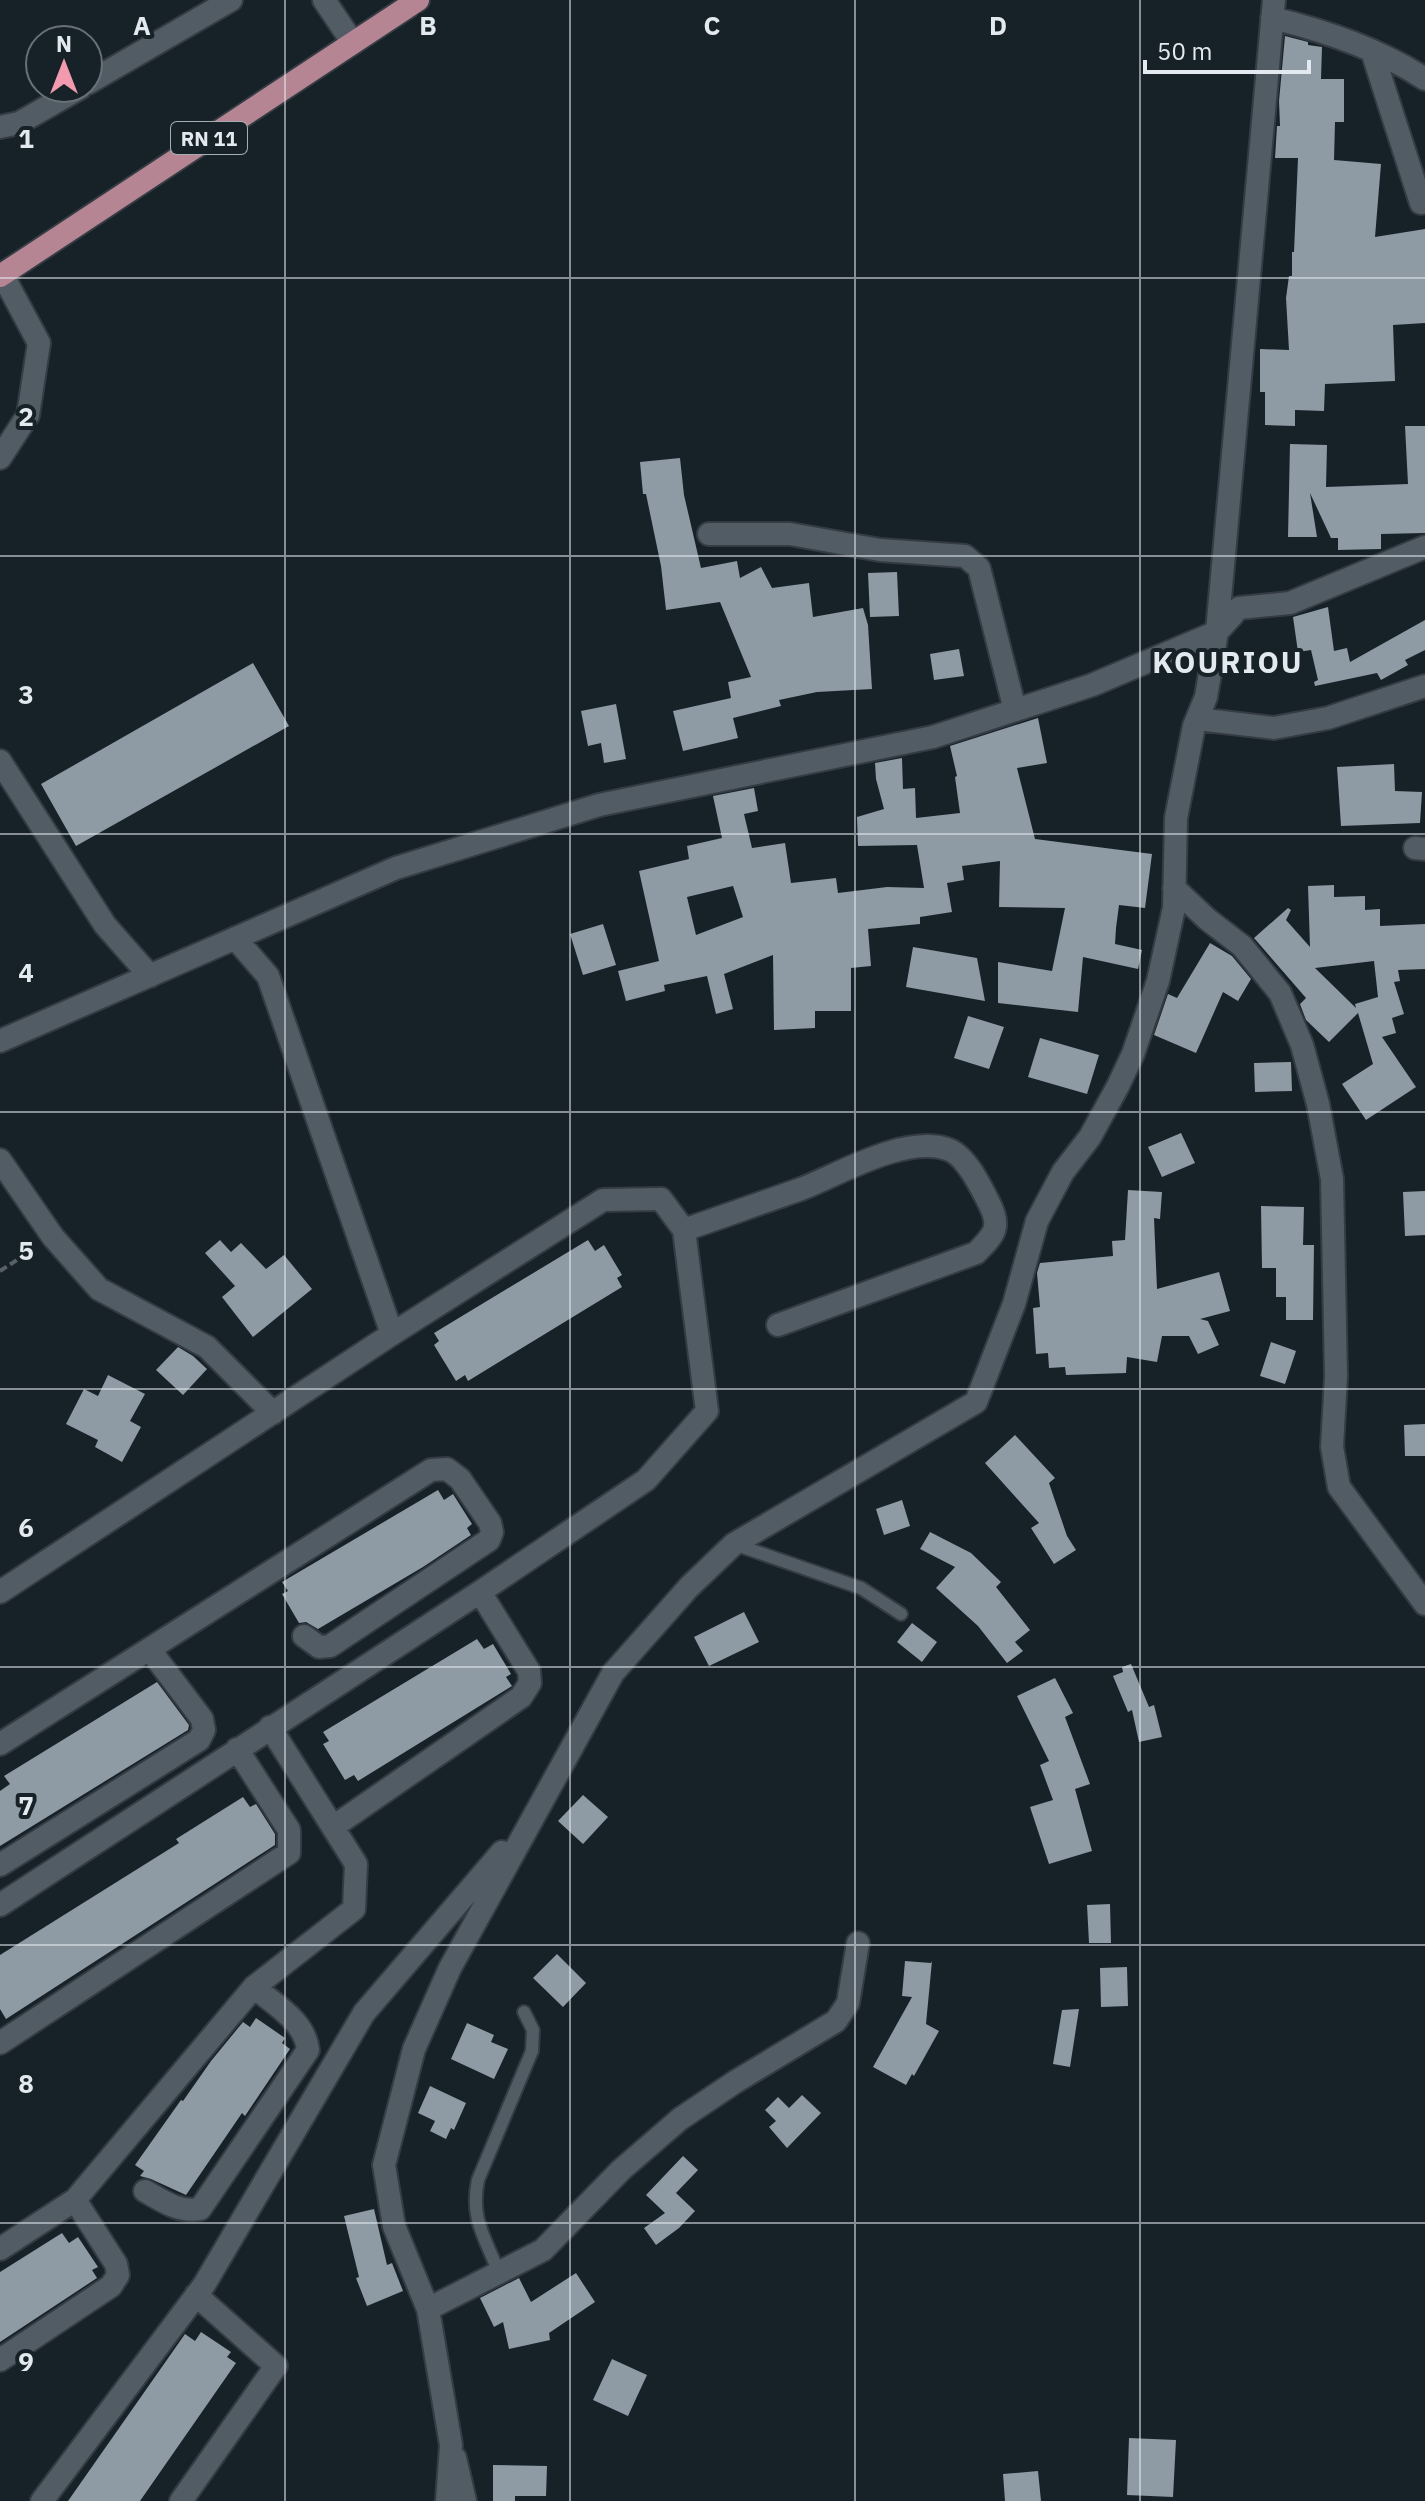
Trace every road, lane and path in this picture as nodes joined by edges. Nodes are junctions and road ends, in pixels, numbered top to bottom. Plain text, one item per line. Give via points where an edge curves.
1 (231, 0) edge
2 (324, 0) edge
3 (418, 0) edge
4 (1273, 9) edge
5 (353, 43) junction
6 (1372, 51) junction
7 (104, 74) edge
8 (1425, 79) edge
9 (52, 104) edge
10 (0, 127) edge
11 (1421, 203) dead end
12 (1, 275) edge
13 (0, 458) edge
14 (709, 534) dead end
15 (1425, 547) edge
16 (1217, 632) junction
17 (1425, 686) edge
18 (1015, 710) junction
19 (1197, 719) junction
20 (0, 761) edge
21 (1174, 888) junction
22 (235, 938) junction
23 (150, 976) junction
24 (0, 1041) edge
25 (0, 1160) edge
26 (684, 1230) junction
27 (53, 1237) junction
28 (0, 1271) edge
29 (778, 1325) dead end
30 (392, 1334) junction
31 (273, 1413) junction
32 (734, 1544) junction
33 (0, 1592) edge
34 (480, 1592) junction
35 (1425, 1604) edge
36 (901, 1614) dead end
37 (304, 1636) dead end
38 (150, 1650) junction
39 (270, 1727) junction
40 (0, 1744) edge
41 (237, 1749) junction
42 (531, 1817) junction
43 (333, 1827) junction
44 (0, 1865) edge
45 (0, 1905) edge
46 (858, 1943) dead end
47 (254, 1987) junction
48 (524, 2012) dead end
49 (0, 2043) edge
50 (145, 2191) dead end
51 (75, 2200) junction
52 (0, 2249) edge
53 (499, 2273) junction
54 (196, 2295) junction
55 (428, 2309) junction
56 (0, 2360) edge
57 (451, 2445) junction
58 (42, 2501) edge
59 (181, 2501) edge
60 (447, 2501) edge
61 (465, 2501) edge

1 - 7 street
2 - 5 street
3 - 5 main road, RN 11
4 - 6 street
4 - 16 street
5 - 12 main road, RN 11
6 - 8 street
6 - 11 street
9 - 10 street via 19,123
12 - 13 street via 39,343 28,415
14 - 18 street via 790,534 880,550 965,556 979,568
15 - 16 street via 1290,603 1239,608
16 - 18 street via 1092,685
16 - 19 street
17 - 19 street via 1328,718 1274,728
18 - 22 street via 933,737 599,805 396,868
19 - 21 street via 1176,818
20 - 23 street via 105,925
21 - 32 street via 1158,981 1133,1054 1090,1137 1063,1172 1037,1221 1014,1304 976,1402
21 - 35 street via 1242,946 1271,981 1302,1045 1332,1179 1332,1447 1339,1487
22 - 23 street
22 - 30 street via 268,976
23 - 24 street
25 - 27 street
26 - 29 street via 804,1188 873,1157 924,1146 950,1149 971,1169 996,1216 994,1235 976,1253
26 - 30 street via 661,1199 603,1200
26 - 34 street via 707,1411 646,1480
27 - 28 path
27 - 31 street via 99,1289 207,1347
30 - 31 street
31 - 33 street
32 - 36 lane via 861,1588
32 - 42 street via 613,1673
34 - 39 street
34 - 43 street via 529,1671 530,1683 521,1697
37 - 38 street via 319,1647 330,1646 489,1540 490,1523 460,1479 447,1469 431,1470
38 - 40 street
38 - 44 street via 202,1719 199,1740
39 - 41 street
39 - 43 street
41 - 45 street
41 - 49 street via 289,1830 289,1853
42 - 54 street via 364,2013
42 - 55 street via 450,1968 414,2049 384,2165 394,2226
43 - 47 street via 356,1864 354,1909
46 - 53 street via 848,2003 836,2021 680,2119 543,2250
47 - 50 street via 300,2027 308,2050 200,2209 179,2209
47 - 51 street
48 - 53 lane via 533,2030 532,2051 474,2201
51 - 52 street
51 - 56 street via 118,2275 111,2286
53 - 55 street
54 - 58 street
54 - 59 street via 276,2366
55 - 57 street
57 - 60 street
57 - 61 street

